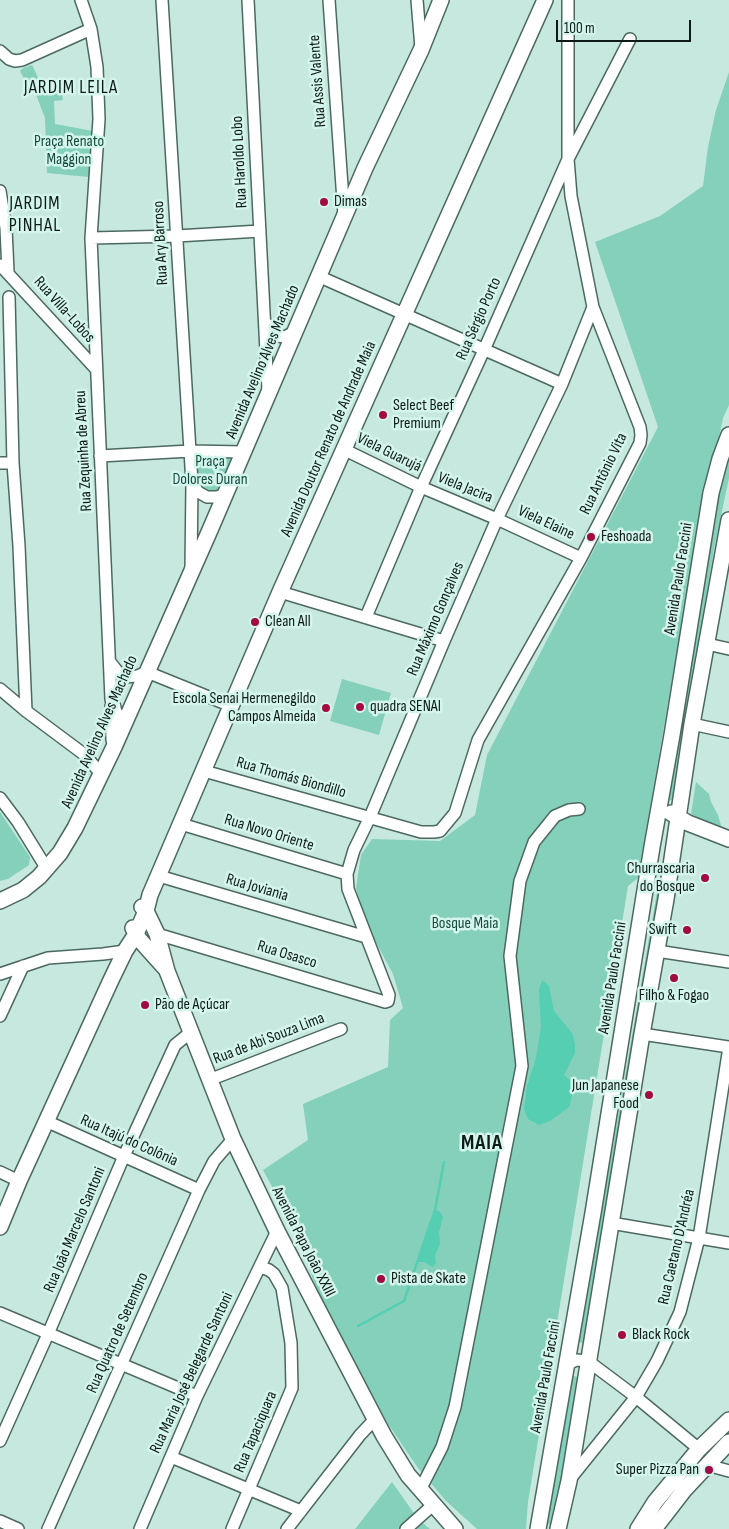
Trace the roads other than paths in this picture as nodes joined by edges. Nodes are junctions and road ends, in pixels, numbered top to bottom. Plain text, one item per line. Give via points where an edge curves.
1 (81, 0) edge
2 (162, 0) edge
3 (248, 0) edge
4 (329, 0) edge
5 (418, 0) edge
6 (440, 0) edge
7 (545, 0) edge
8 (568, 0) edge
9 (91, 30) junction
10 (630, 39) dead end
11 (421, 50) junction
12 (0, 51) edge
13 (568, 159) junction
14 (341, 160) junction
15 (365, 168) junction
16 (0, 190) edge
17 (344, 218) junction
18 (260, 231) junction
19 (177, 236) junction
20 (91, 238) junction
21 (4, 268) edge
22 (318, 276) junction
23 (22, 286) junction
24 (4, 300) edge
25 (593, 307) junction
26 (404, 313) junction
27 (265, 322) junction
28 (296, 331) junction
29 (484, 350) junction
30 (96, 369) junction
31 (562, 384) junction
32 (268, 393) junction
33 (729, 435) edge
34 (343, 449) junction
35 (190, 451) junction
36 (243, 452) junction
37 (100, 456) junction
38 (0, 463) edge
39 (13, 463) junction
40 (192, 483) junction
41 (421, 487) junction
42 (226, 491) junction
43 (497, 519) junction
44 (729, 520) edge
45 (581, 558) junction
46 (725, 561) edge
47 (191, 571) junction
48 (280, 592) junction
49 (366, 617) junction
50 (444, 641) junction
51 (707, 644) junction
52 (729, 649) edge
53 (110, 662) junction
54 (147, 672) junction
55 (0, 689) edge
56 (231, 706) junction
57 (113, 707) junction
58 (26, 711) junction
59 (126, 719) junction
60 (692, 724) junction
61 (729, 732) edge
62 (111, 752) junction
63 (85, 755) junction
64 (204, 770) junction
65 (101, 774) junction
66 (0, 798) edge
67 (661, 799) junction
68 (574, 809) dead end
69 (370, 817) junction
70 (678, 818) junction
71 (181, 824) junction
72 (729, 839) edge
73 (47, 869) junction
74 (649, 870) junction
75 (347, 874) junction
76 (159, 876) junction
77 (666, 900) junction
78 (0, 901) edge
79 (146, 904) junction
80 (360, 923) junction
81 (135, 931) junction
82 (346, 932) junction
83 (157, 934) junction
84 (366, 937) junction
85 (178, 940) junction
86 (125, 951) junction
87 (657, 951) junction
88 (163, 954) junction
89 (729, 962) edge
90 (23, 966) junction
91 (167, 971) junction
92 (0, 974) edge
93 (385, 1002) joint
94 (0, 1016) edge
95 (341, 1029) dead end
96 (642, 1034) junction
97 (189, 1035) junction
98 (729, 1047) edge
99 (209, 1080) junction
100 (46, 1122) junction
101 (235, 1143) junction
102 (124, 1156) junction
103 (0, 1172) edge
104 (19, 1181) junction
105 (199, 1190) junction
106 (612, 1222) junction
107 (0, 1227) edge
108 (277, 1231) junction
109 (699, 1238) junction
110 (729, 1243) edge
111 (260, 1266) junction
112 (0, 1314) edge
113 (48, 1334) junction
114 (588, 1361) junction
115 (123, 1364) junction
116 (566, 1365) junction
117 (197, 1396) junction
118 (636, 1397) junction
119 (729, 1420) edge
120 (374, 1424) junction
121 (0, 1442) edge
122 (729, 1442) edge
123 (699, 1450) junction
124 (171, 1457) junction
125 (706, 1465) junction
126 (729, 1472) edge
127 (568, 1482) junction
128 (250, 1489) junction
129 (420, 1490) junction
130 (436, 1508) junction
131 (301, 1511) junction
132 (0, 1521) edge
133 (18, 1529) edge
134 (48, 1529) edge
135 (140, 1529) edge
136 (232, 1529) edge
137 (287, 1529) edge
138 (406, 1529) edge
139 (455, 1529) edge
140 (462, 1529) edge
141 (538, 1529) edge
142 (558, 1529) edge
143 (638, 1529) edge
144 (654, 1529) edge

1 - 9 street, Rua Zequinha de Abreu
2 - 19 street, Rua Ary Barroso
3 - 18 street, Rua Haroldo Lobo
4 - 14 street, Rua Assis Valente
5 - 6 street via 431,4
5 - 11 street
6 - 11 street, Avenida Avelino Alves Machado
7 - 26 street, Avenida Doutor Renato de Andrade Maia
8 - 13 street, Rua Antônio Vita
9 - 12 street via 22,60 8,59
9 - 20 street, Rua Zequinha de Abreu via 97,67 99,119
10 - 13 street, Rua Sérgio Porto
11 - 15 street, Avenida Avelino Alves Machado
13 - 25 street, Rua Antônio Vita via 573,205
13 - 29 street, Rua Sérgio Porto
14 - 15 street via 350,172
14 - 17 street, Rua Assis Valente
15 - 17 street, Avenida Avelino Alves Machado
16 - 21 street via 6,228
17 - 22 street, Avenida Avelino Alves Machado
18 - 19 street
18 - 27 street, Rua Haroldo Lobo
19 - 20 street
19 - 35 street, Rua Ary Barroso
20 - 30 street, Rua Zequinha de Abreu
21 - 23 street, Rua Villa-Lobos
22 - 26 street
22 - 28 street, Avenida Avelino Alves Machado
23 - 24 street
23 - 30 street, Rua Villa-Lobos
24 - 39 street
25 - 31 street, Rua Máximo Gonçalves
25 - 45 street, Rua Antônio Vita via 641,435 640,443
26 - 29 street
26 - 34 street, Avenida Doutor Renato de Andrade Maia
27 - 28 street via 277,336 285,337
27 - 32 street, Rua Haroldo Lobo
28 - 32 street, Avenida Avelino Alves Machado
29 - 31 street
29 - 41 street, Rua Sérgio Porto
30 - 37 street, Rua Zequinha de Abreu
31 - 43 street, Rua Máximo Gonçalves
32 - 36 street, Avenida Avelino Alves Machado
33 - 67 street, Avenida Paulo Faccini via 710,493
34 - 41 street, Viela Guarujá
34 - 48 street, Avenida Doutor Renato de Andrade Maia
35 - 36 street
35 - 37 street
35 - 40 street, Rua Ary Barroso
36 - 42 street, Avenida Avelino Alves Machado
37 - 53 street, Rua Zequinha de Abreu
38 - 39 street
39 - 58 street
40 - 42 street via 207,497 217,497
40 - 47 street, Rua Ary Barroso
41 - 43 street, Viela Jacira
41 - 49 street, Rua Sérgio Porto
42 - 47 street, Avenida Avelino Alves Machado
43 - 45 street, Viela Elaine
43 - 50 street, Rua Máximo Gonçalves
44 - 46 street
45 - 69 street, Rua Antônio Vita via 478,740 452,818 440,831 428,833
46 - 51 street
47 - 54 street, Avenida Avelino Alves Machado
48 - 49 street
48 - 56 street, Avenida Doutor Renato de Andrade Maia
49 - 50 street
50 - 69 street, Rua Máximo Gonçalves
51 - 52 street
51 - 60 street
53 - 54 street via 125,677
53 - 57 street, Rua Zequinha de Abreu
54 - 56 street
54 - 59 street, Avenida Avelino Alves Machado
55 - 58 street
56 - 64 street, Avenida Doutor Renato de Andrade Maia
57 - 59 street
57 - 62 street
58 - 63 street
59 - 62 street, Avenida Avelino Alves Machado
60 - 61 street
60 - 70 street
62 - 63 street
62 - 65 street, Avenida Avelino Alves Machado
63 - 65 street
64 - 69 street, Rua Thomás Biondillo
64 - 71 street, Avenida Doutor Renato de Andrade Maia
65 - 73 street, Avenida Avelino Alves Machado via 75,828
66 - 73 street
67 - 70 street
67 - 74 street, Avenida Paulo Faccini
68 - 129 street via 555,816 534,842 520,881 510,956 522,1066 455,1407 442,1447
69 - 75 street, Rua Máximo Gonçalves
70 - 72 street
70 - 77 street
71 - 75 street, Rua Novo Oriente
71 - 76 street, Avenida Doutor Renato de Andrade Maia
73 - 78 street, Avenida Avelino Alves Machado via 24,890
74 - 77 street via 661,869 666,875
74 - 116 street, Avenida Paulo Faccini
75 - 80 street, Rua Máximo Gonçalves via 348,889
76 - 79 street, Avenida Doutor Renato de Andrade Maia
76 - 82 street, Rua Joviania
77 - 87 street
79 - 81 street, Avenida Doutor Renato de Andrade Maia
79 - 83 street, Avenida Papa João XXIII
80 - 82 street
80 - 84 street, Rua Máximo Gonçalves
81 - 86 street, Avenida Doutor Renato de Andrade Maia
81 - 91 street, Avenida Papa João XXIII
82 - 84 street, Rua Joviania
83 - 85 street, Rua Osasco
83 - 88 street, Avenida Papa João XXIII
84 - 93 street, Rua Máximo Gonçalves via 389,995
85 - 88 street
85 - 93 street, Rua Osasco
86 - 90 street via 57,957
86 - 100 street, Avenida Doutor Renato de Andrade Maia
87 - 89 street
87 - 96 street
88 - 91 street, Avenida Papa João XXIII
90 - 92 street
90 - 94 street
91 - 97 street, Avenida Papa João XXIII
95 - 99 street, Rua de Abi Souza Lima
96 - 98 street
96 - 106 street
97 - 99 street, Avenida Papa João XXIII
97 - 102 street, Rua João Marcelo Santoni via 175,1045
98 - 109 street, Rua Caetano D'Andréa
99 - 101 street, Avenida Papa João XXIII
100 - 102 street, Rua Itajú do Colônia
100 - 104 street, Avenida Doutor Renato de Andrade Maia
101 - 105 street, Rua Quatro de Setembro via 214,1161
101 - 108 street, Avenida Papa João XXIII
102 - 105 street, Rua Itajú do Colônia
102 - 113 street, Rua João Marcelo Santoni
103 - 104 street
104 - 107 street, Avenida Doutor Renato de Andrade Maia
105 - 115 street, Rua Quatro de Setembro
106 - 109 street
106 - 114 street
108 - 111 street, Rua Maria José Belegarde Santoni
108 - 120 street, Avenida Papa João XXIII
109 - 110 street
109 - 118 street, Rua Caetano D'Andréa via 680,1312
111 - 117 street, Rua Maria José Belegarde Santoni
111 - 128 street, Rua Tapaciquara via 274,1274 282,1288 290,1342 292,1390
112 - 113 street
113 - 115 street
113 - 121 street, Rua João Marcelo Santoni
114 - 116 street via 576,1360
114 - 118 street
114 - 127 street
115 - 117 street
115 - 134 street, Rua Quatro de Setembro
116 - 141 street, Avenida Paulo Faccini
117 - 124 street, Rua Maria José Belegarde Santoni
118 - 123 street
118 - 127 street, Rua Caetano D'Andréa
119 - 123 street
120 - 129 street, Avenida Papa João XXIII
120 - 131 street
122 - 125 street
123 - 143 street via 655,1502
124 - 128 street
124 - 135 street, Rua Maria José Belegarde Santoni
125 - 126 street
125 - 144 street
127 - 142 street
128 - 131 street
128 - 136 street, Rua Tapaciquara
129 - 130 street, Avenida Papa João XXIII
130 - 138 street
130 - 139 street, Avenida Papa João XXIII
130 - 140 street, Avenida Papa João XXIII
131 - 137 street
132 - 133 street

